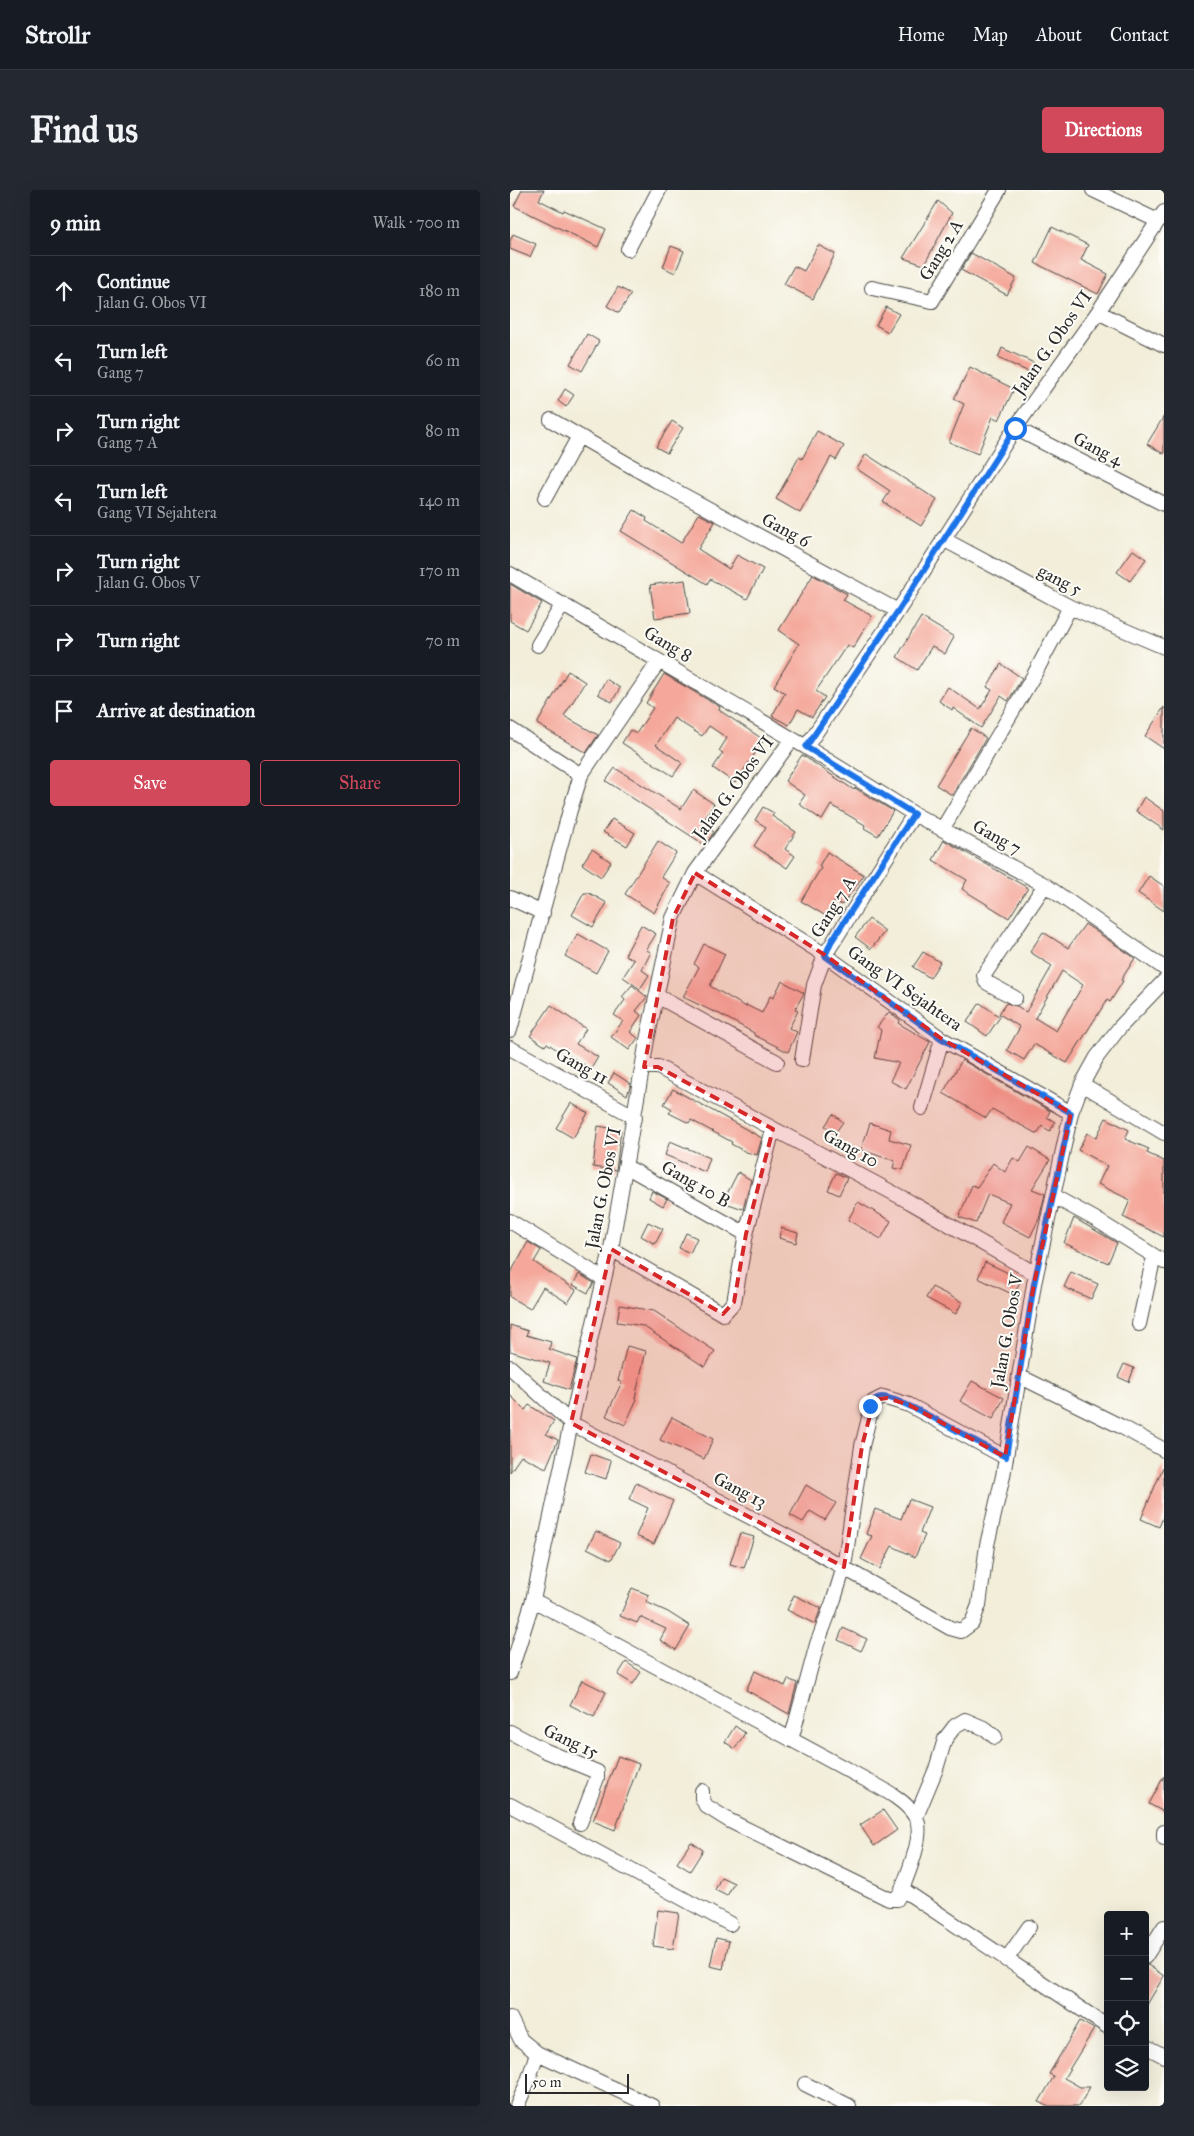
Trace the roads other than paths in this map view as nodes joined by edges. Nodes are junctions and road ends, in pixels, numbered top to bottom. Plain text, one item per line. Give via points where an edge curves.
1 (659, 190) edge
2 (999, 190) edge
3 (1093, 190) edge
4 (1161, 216) edge
5 (628, 249) dead end
6 (872, 288) dead end
7 (1098, 312) junction
8 (1164, 345) edge
9 (551, 420) dead end
10 (1015, 428) junction
11 (579, 436) junction
12 (545, 498) dead end
13 (1164, 504) edge
14 (943, 539) junction
15 (510, 574) edge
16 (564, 604) junction
17 (1070, 607) junction
18 (898, 611) junction
19 (538, 645) dead end
20 (1164, 647) edge
21 (659, 661) junction
22 (510, 729) edge
23 (792, 739) junction
24 (806, 747) junction
25 (581, 775) junction
26 (914, 814) junction
27 (943, 828) junction
28 (695, 873) junction
29 (1045, 885) junction
30 (510, 898) edge
31 (543, 913) junction
32 (825, 956) junction
33 (1164, 968) edge
34 (1164, 981) edge
35 (657, 996) junction
36 (1015, 998) dead end
37 (510, 1030) edge
38 (942, 1039) junction
39 (510, 1048) edge
40 (802, 1060) dead end
41 (777, 1062) dead end
42 (644, 1067) junction
43 (1082, 1084) junction
44 (922, 1108) dead end
45 (1071, 1113) junction
46 (635, 1118) junction
47 (773, 1129) junction
48 (1164, 1133) edge
49 (627, 1167) junction
50 (1053, 1196) junction
51 (510, 1221) edge
52 (746, 1234) junction
53 (611, 1249) junction
54 (1159, 1259) edge
55 (1036, 1274) junction
56 (604, 1279) junction
57 (1139, 1324) dead end
58 (510, 1367) edge
59 (1019, 1376) junction
60 (571, 1423) junction
61 (1164, 1450) edge
62 (1006, 1457) junction
63 (844, 1567) junction
64 (889, 1594) joint
65 (533, 1600) junction
66 (510, 1673) edge
67 (510, 1732) edge
68 (996, 1737) dead end
69 (791, 1740) junction
70 (702, 1790) dead end
71 (510, 1805) edge
72 (916, 1817) junction
73 (580, 1822) dead end
74 (1164, 1832) edge
75 (1164, 1838) edge
76 (902, 1889) junction
77 (730, 1924) dead end
78 (1029, 1927) dead end
79 (1164, 1927) edge
80 (1146, 1956) edge
81 (1006, 1960) junction
82 (510, 2018) edge
83 (1104, 2022) edge
84 (1149, 2048) edge
85 (537, 2053) junction
86 (1164, 2056) edge
87 (805, 2084) dead end
88 (517, 2106) edge
89 (652, 2106) edge
90 (849, 2106) edge

1 - 5 street
2 - 6 street, Gang 2 A via 932,301
3 - 4 street
4 - 7 street, Jalan G. Obos VI
7 - 8 street
7 - 10 street, Jalan G. Obos VI
9 - 11 street, Gang 6
10 - 13 street, Gang 4
10 - 14 street, Jalan G. Obos VI
11 - 12 street
11 - 18 street, Gang 6
14 - 17 street, gang 5
14 - 18 street, Jalan G. Obos VI
15 - 16 street, Gang 8
16 - 19 street
16 - 21 street, Gang 8
17 - 20 street, gang 5
17 - 27 street via 1034,675
18 - 24 street, Jalan G. Obos VI
21 - 23 street, Gang 8
21 - 25 street
22 - 25 street
23 - 24 street, Gang 8
23 - 28 street, Jalan G. Obos VI
24 - 26 street, Gang 7
25 - 31 street
26 - 27 street, Gang 7
26 - 32 street, Gang 7 A
27 - 29 street, Gang 7
28 - 32 street, Gang VI Sejahtera
28 - 35 street, Jalan G. Obos VI via 672,918
29 - 33 street, Gang 7
29 - 36 street via 984,975 986,982
30 - 31 street
31 - 37 street
32 - 38 street, Gang VI Sejahtera
32 - 40 street, Gang 7 A via 814,985
34 - 43 street, Jalan G. Obos V via 1115,1034
35 - 41 street
35 - 42 street, Jalan G. Obos VI
38 - 44 street
38 - 45 street, Gang VI Sejahtera
39 - 46 street, Gang 11
42 - 46 street, Jalan G. Obos VI
42 - 47 street, Gang 10 via 658,1067
43 - 45 street, Jalan G. Obos V
43 - 48 street
45 - 50 street, Jalan G. Obos V
46 - 49 street, Jalan G. Obos VI
47 - 52 street
47 - 55 street, Gang 10
49 - 52 street, Gang 10 B
49 - 53 street, Jalan G. Obos VI
50 - 54 street
50 - 55 street, Jalan G. Obos V
51 - 56 street
52 - 53 street via 734,1302 723,1314
53 - 56 street, Jalan G. Obos VI
54 - 57 street
55 - 59 street, Jalan G. Obos V
56 - 60 street, Jalan G. Obos VI
58 - 60 street, Gang 13
59 - 61 street
59 - 62 street, Jalan G. Obos V
60 - 63 street, Gang 13
60 - 65 street, Jalan G. Obos VI
62 - 63 street via 909,1405 888,1398 874,1400 862,1446
62 - 64 street, Jalan G. Obos V via 987,1545 979,1606 972,1623 956,1631
63 - 64 street, Gang 13
63 - 69 street via 817,1644
65 - 66 street, Jalan G. Obos VI
65 - 69 street
67 - 73 street, Gang 15 via 597,1772
68 - 72 street via 965,1720 955,1726 945,1739
69 - 72 street via 882,1788
70 - 76 street via 706,1806 754,1834 889,1899 896,1899
71 - 77 street
72 - 76 street via 918,1837
74 - 75 street
76 - 81 street
78 - 81 street
79 - 80 street
81 - 83 street
82 - 85 street via 521,2040
84 - 86 street
85 - 88 street
85 - 89 street
87 - 90 street

